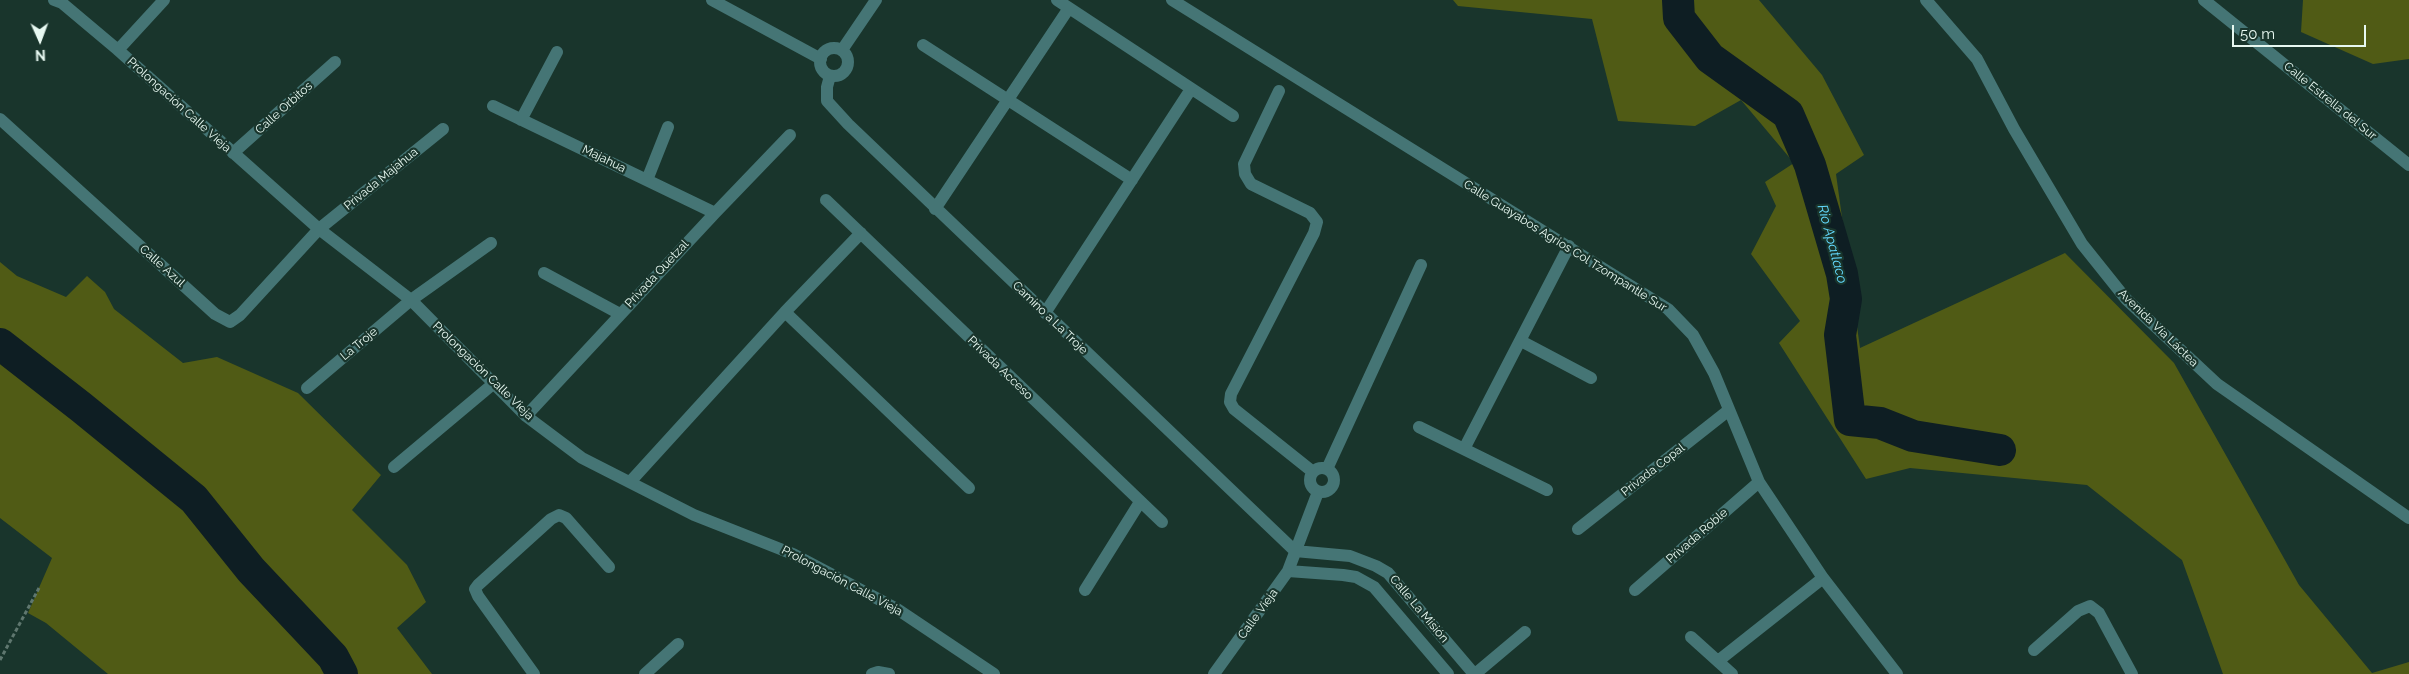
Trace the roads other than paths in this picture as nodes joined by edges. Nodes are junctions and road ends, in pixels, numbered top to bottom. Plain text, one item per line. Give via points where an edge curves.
1 (54, 0) edge
2 (164, 0) edge
3 (712, 0) edge
4 (876, 0) edge
5 (1057, 0) edge
6 (1172, 0) edge
7 (1926, 0) edge
8 (2204, 0) edge
9 (731, 3) edge
10 (1069, 8) junction
11 (923, 46) dead end
12 (118, 50) junction
13 (842, 50) junction
14 (557, 52) dead end
15 (821, 59) junction
16 (335, 62) dead end
17 (830, 76) junction
18 (1191, 89) junction
19 (1279, 91) dead end
20 (1008, 99) junction
21 (493, 106) dead end
22 (1233, 116) dead end
23 (0, 119) edge
24 (521, 120) junction
25 (668, 127) dead end
26 (443, 130) dead end
27 (790, 135) dead end
28 (233, 153) junction
29 (2409, 165) edge
30 (647, 180) junction
31 (1132, 180) junction
32 (826, 200) dead end
33 (935, 209) junction
34 (714, 212) junction
35 (319, 229) junction
36 (861, 233) junction
37 (491, 243) dead end
38 (1569, 246) junction
39 (1421, 265) dead end
40 (544, 273) dead end
41 (411, 300) junction
42 (785, 312) junction
43 (1045, 313) junction
44 (620, 314) junction
45 (1521, 341) junction
46 (1591, 378) dead end
47 (494, 384) junction
48 (307, 388) dead end
49 (1729, 410) junction
50 (526, 416) junction
51 (1419, 427) dead end
52 (1464, 449) junction
53 (394, 467) dead end
54 (1327, 469) junction
55 (1313, 472) junction
56 (630, 482) junction
57 (1758, 482) junction
58 (969, 488) dead end
59 (1547, 490) dead end
60 (1318, 492) junction
61 (1140, 502) junction
62 (2409, 518) edge
63 (1162, 522) dead end
64 (1578, 529) dead end
65 (1295, 551) junction
66 (1365, 561) junction
67 (609, 567) dead end
68 (1288, 571) junction
69 (1356, 578) junction
70 (1823, 578) junction
71 (1086, 590) dead end
72 (1635, 590) dead end
73 (1525, 632) dead end
74 (1692, 636) dead end
75 (678, 644) dead end
76 (2034, 650) dead end
77 (1718, 661) junction
78 (534, 674) edge
79 (645, 674) edge
80 (872, 674) edge
81 (889, 674) edge
82 (994, 674) edge
83 (1214, 674) edge
84 (1448, 674) edge
85 (1475, 674) edge
86 (1732, 674) edge
87 (1897, 674) edge
88 (2132, 674) edge

1 - 12 street, Prolongación Calle Vieja via 62,3
2 - 12 street
3 - 9 street
4 - 13 street
5 - 10 street
6 - 38 street, Calle Guayabos Agrios Col Tzompantle Sur
7 - 62 street, Avenida Vía Láctea via 1977,59 2082,244 2126,299 2217,384
8 - 29 street, Calle Estrella del Sur
9 - 15 street
10 - 18 street
10 - 20 street
11 - 20 street
12 - 28 street, Prolongación Calle Vieja
13 - 15 street via 833,48
13 - 17 street via 848,66 843,73
14 - 24 street
15 - 17 street via 821,67
16 - 28 street, Calle Orbitos
17 - 33 street, Camino a La Troje via 827,101
18 - 22 street
18 - 31 street
19 - 55 street via 1244,164 1245,174 1251,184 1310,212 1317,222 1231,394 1230,402 1234,409
20 - 31 street
20 - 33 street
21 - 24 street, Majahua
23 - 35 street, Calle Azul via 215,314 230,322
24 - 30 street, Majahua
25 - 30 street
26 - 35 street, Privada Majahua
27 - 34 street, Privada Quetzal
28 - 35 street, Prolongación Calle Vieja
30 - 34 street, Majahua
31 - 43 street
32 - 36 street, Privada Acceso
33 - 43 street, Camino a La Troje
34 - 44 street, Privada Quetzal
35 - 41 street, Prolongación Calle Vieja
36 - 42 street
36 - 61 street, Privada Acceso
37 - 41 street, La Troje
38 - 45 street
38 - 49 street, Calle Guayabos Agrios Col Tzompantle Sur via 1668,309 1692,335 1714,373
39 - 54 street
40 - 44 street
41 - 47 street, Prolongación Calle Vieja
41 - 48 street, La Troje
42 - 56 street
42 - 58 street
43 - 65 street, Camino a La Troje
44 - 50 street, Privada Quetzal
45 - 46 street
45 - 52 street
47 - 50 street, Prolongación Calle Vieja
47 - 53 street
49 - 57 street, Calle Guayabos Agrios Col Tzompantle Sur
49 - 64 street, Privada Copal
50 - 56 street, Prolongación Calle Vieja via 582,458
51 - 52 street
52 - 59 street
54 - 55 street
54 - 60 street via 1335,481 1326,492
55 - 60 street via 1310,479
56 - 82 street, Prolongación Calle Vieja via 694,515 793,554 897,609
57 - 70 street, Calle Guayabos Agrios Col Tzompantle Sur
57 - 72 street, Privada Roble
60 - 65 street, Calle Vieja
61 - 63 street, Privada Acceso
61 - 71 street
65 - 66 street, Calle La Misión via 1350,556
65 - 68 street, Calle Vieja
66 - 69 street
66 - 85 street, Calle La Misión via 1388,573
67 - 78 street via 566,518 559,515 475,590
68 - 69 street, Calle La Misión
68 - 83 street, Calle Vieja
69 - 84 street, Calle La Misión via 1374,587
70 - 77 street
70 - 87 street, Calle Guayabos Agrios Col Tzompantle Sur
73 - 85 street
74 - 77 street
75 - 79 street
76 - 88 street via 2078,612 2090,606 2099,613
77 - 86 street
80 - 81 street

